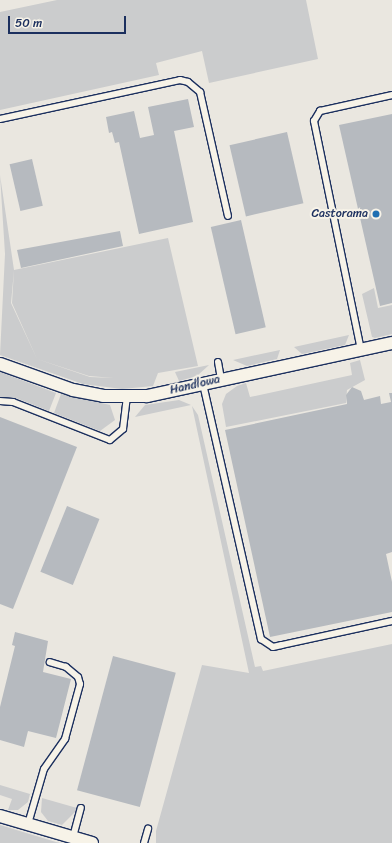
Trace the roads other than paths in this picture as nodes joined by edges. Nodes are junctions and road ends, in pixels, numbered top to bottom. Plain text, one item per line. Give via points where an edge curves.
1 (392, 95) edge
2 (0, 120) edge
3 (228, 216) dead end
4 (392, 343) edge
5 (361, 350) junction
6 (218, 362) dead end
7 (0, 364) edge
8 (221, 379) junction
9 (203, 384) junction
10 (127, 397) junction
11 (0, 401) edge
12 (392, 621) edge
13 (50, 662) dead end
14 (81, 808) dead end
15 (0, 816) edge
16 (28, 824) junction
17 (148, 829) dead end
18 (83, 841) edge
19 (144, 843) edge

1 - 5 lane via 320,111 314,121
2 - 3 lane via 180,80 188,82 200,92
4 - 5 street, Handlowa
5 - 8 street, Handlowa
6 - 8 lane
7 - 10 street, Handlowa via 73,390
8 - 9 street, Handlowa
9 - 10 street, Handlowa
9 - 12 lane via 261,639 272,647
10 - 11 lane via 123,429 110,440 13,402
13 - 16 lane via 66,667 78,677 80,684 65,739 44,769
14 - 18 lane
15 - 16 street
16 - 18 street
17 - 19 lane

